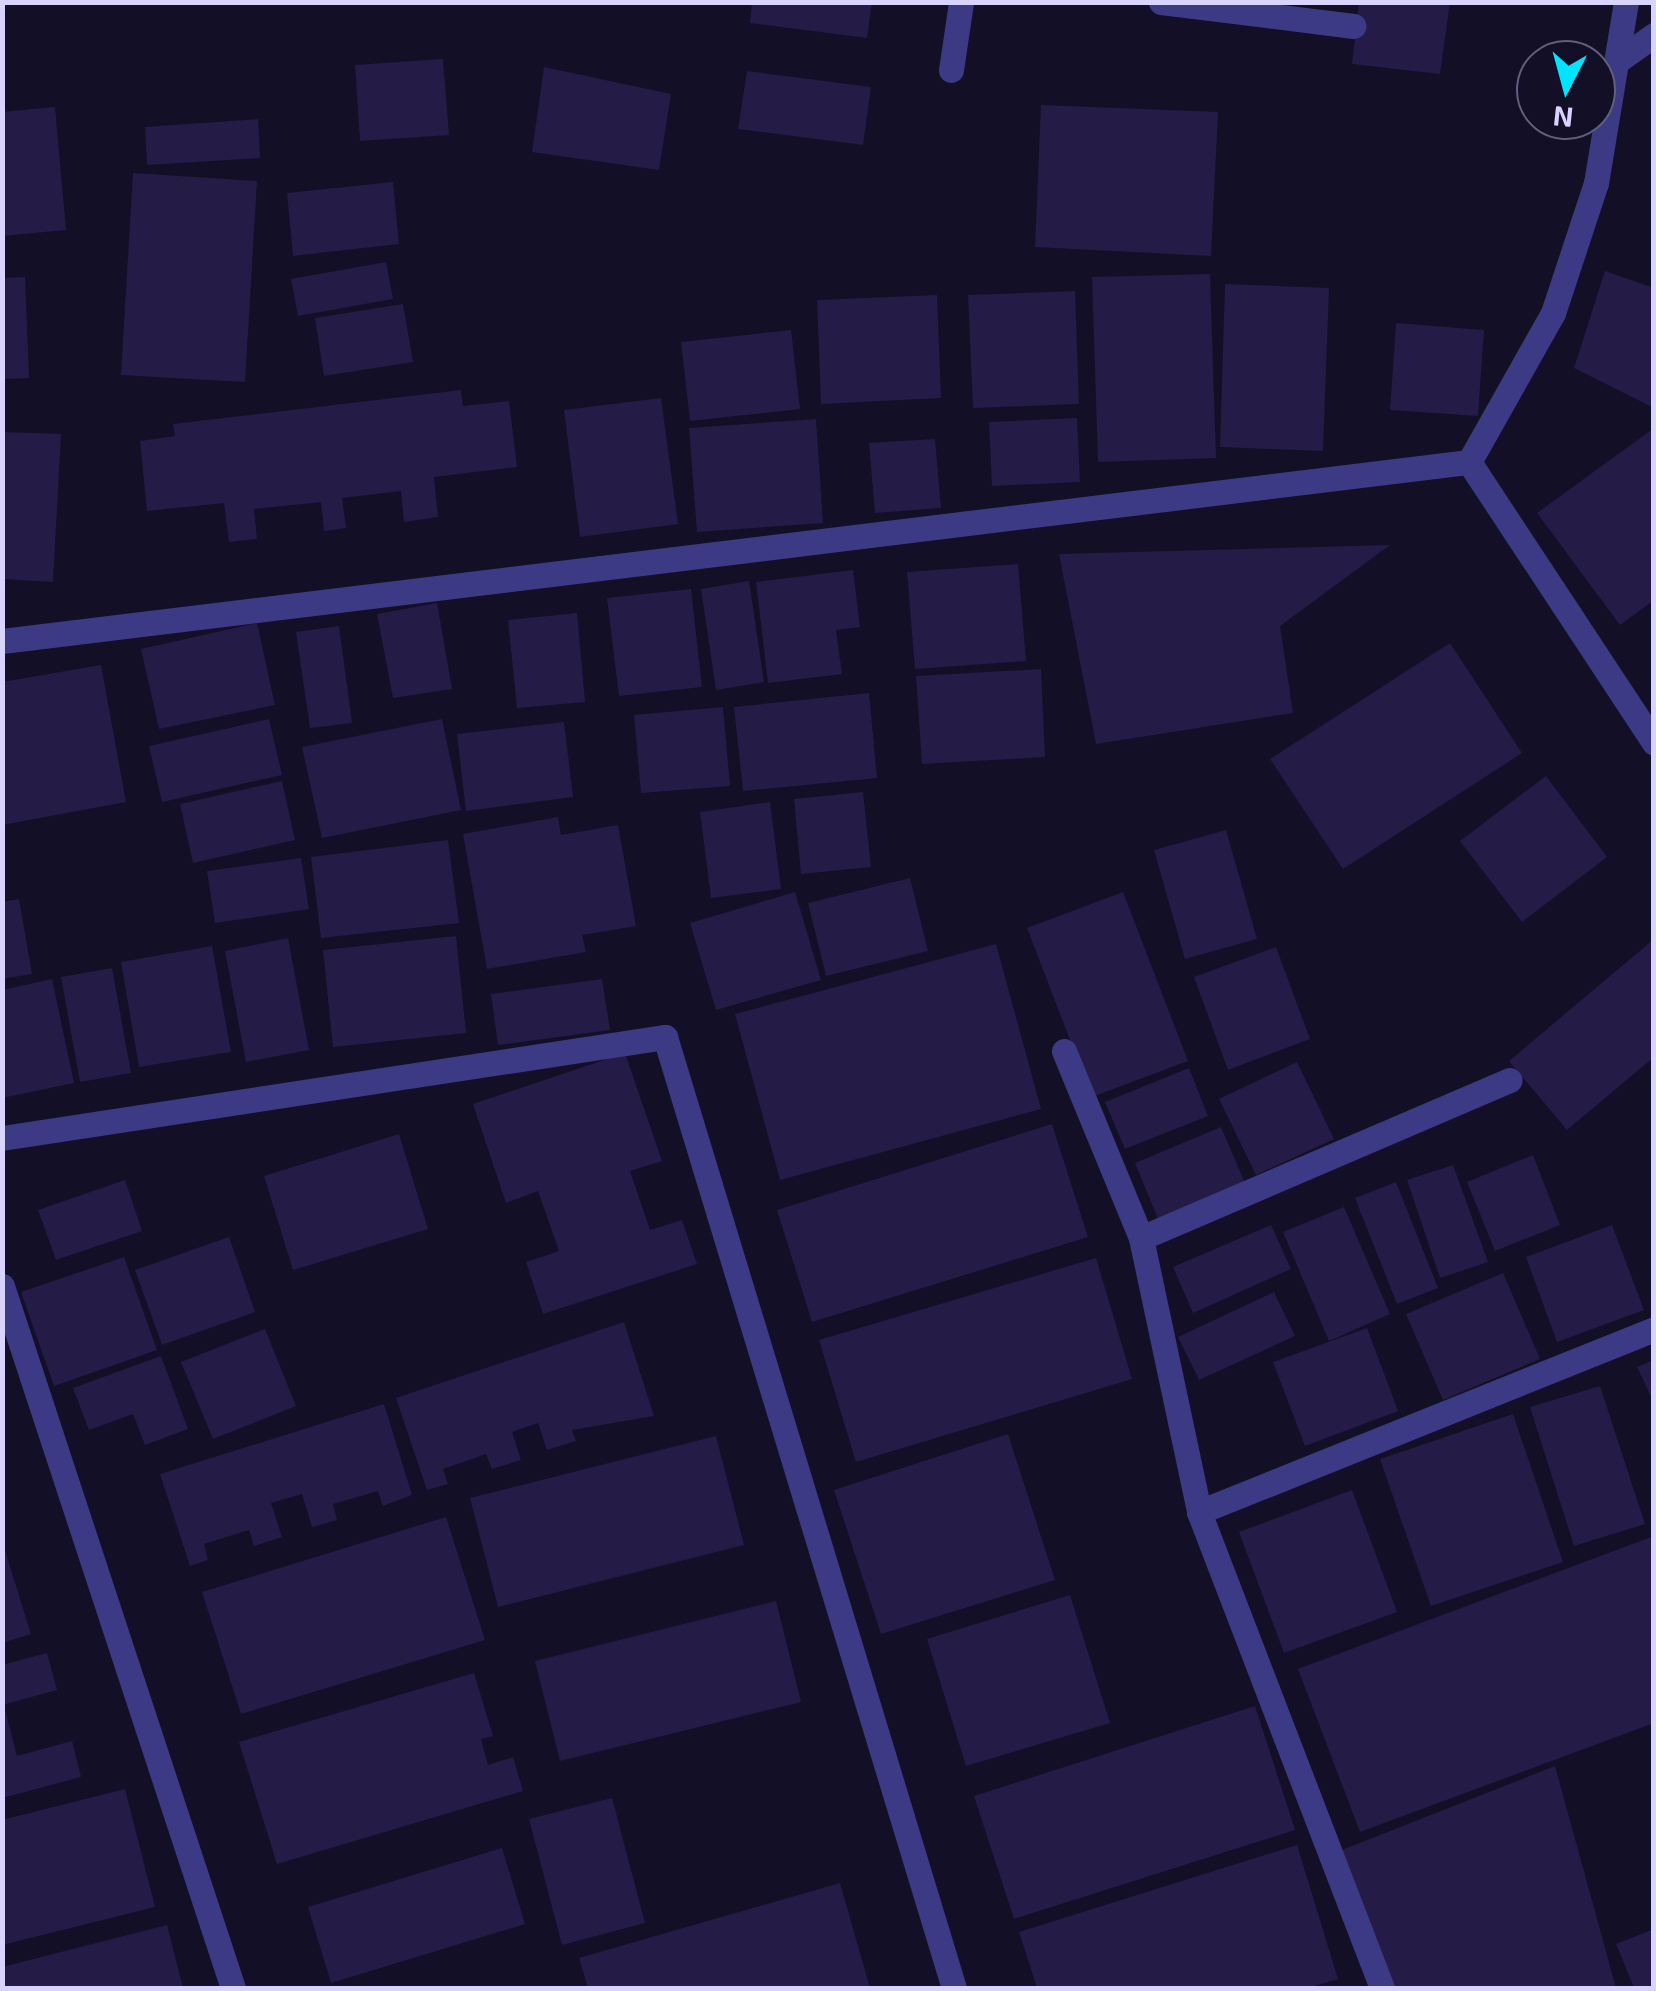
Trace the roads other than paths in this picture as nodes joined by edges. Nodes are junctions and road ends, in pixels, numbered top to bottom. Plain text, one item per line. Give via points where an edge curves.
1 (961, 2) edge
2 (1161, 2) edge
3 (1626, 2) edge
4 (1354, 26) dead end
5 (1654, 35) edge
6 (1620, 58) junction
7 (951, 70) dead end
8 (1469, 462) junction
9 (2, 641) edge
10 (1654, 743) edge
11 (1064, 1051) dead end
12 (1510, 1080) dead end
13 (2, 1138) edge
14 (1141, 1238) junction
15 (2, 1286) edge
16 (1654, 1329) edge
17 (1200, 1512) junction
18 (232, 1988) edge
19 (954, 1988) edge
20 (1382, 1988) edge

1 - 7 street
2 - 4 street
3 - 6 street
5 - 6 street
6 - 8 street via 1596,183 1552,313
8 - 9 street
8 - 10 street
11 - 14 street
12 - 14 street
13 - 19 street via 665,1037
14 - 17 street
15 - 18 street
16 - 17 street
17 - 20 street

